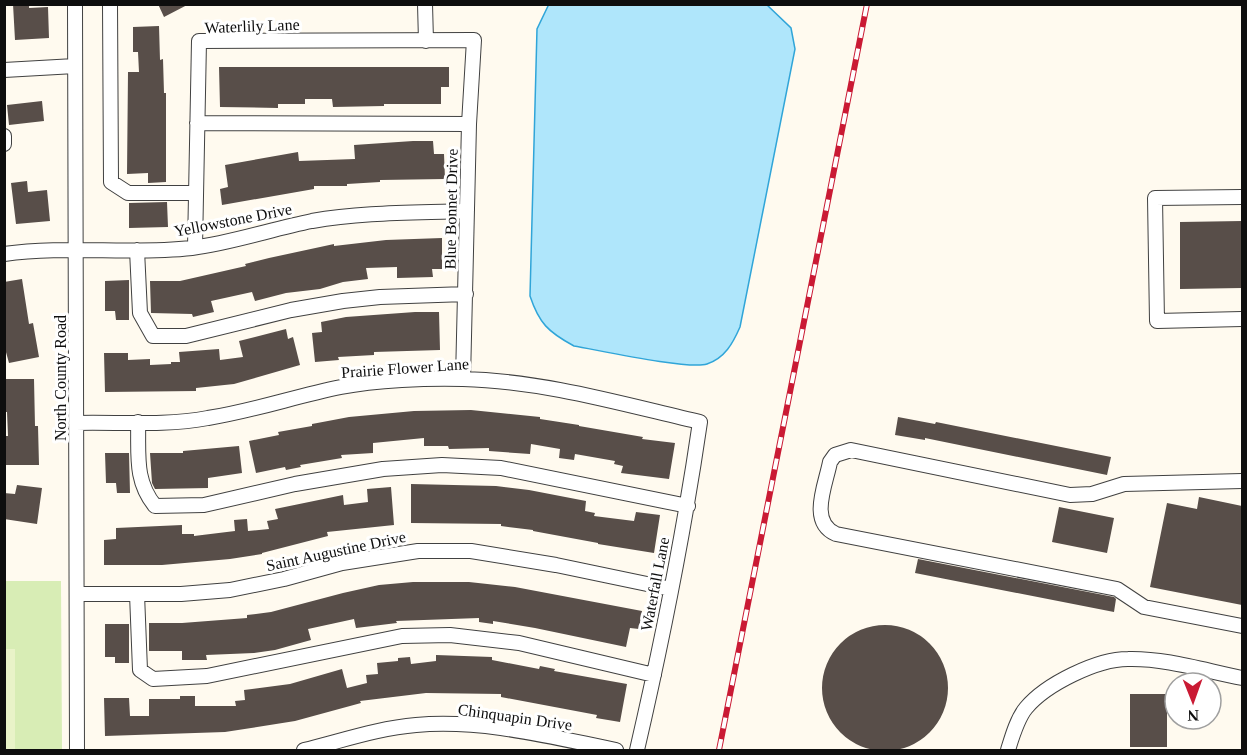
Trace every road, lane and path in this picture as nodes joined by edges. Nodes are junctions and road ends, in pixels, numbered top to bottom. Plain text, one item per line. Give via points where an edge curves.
1 (75, 4) edge
2 (110, 4) edge
3 (426, 4) edge
4 (474, 40) joint
5 (426, 41) junction
6 (75, 66) junction
7 (4, 70) edge
8 (197, 123) junction
9 (469, 124) junction
10 (4, 136) edge
11 (4, 144) edge
12 (195, 193) junction
13 (1242, 197) edge
14 (467, 211) junction
15 (195, 247) junction
16 (76, 250) junction
17 (137, 250) junction
18 (4, 254) edge
19 (466, 294) junction
20 (1242, 319) edge
21 (463, 379) junction
22 (138, 422) junction
23 (700, 422) joint
24 (76, 423) junction
25 (1242, 481) edge
26 (688, 506) junction
27 (671, 589) junction
28 (77, 594) junction
29 (137, 594) junction
30 (1242, 626) edge
31 (654, 675) junction
32 (1242, 678) edge
33 (77, 750) edge
34 (304, 750) edge
35 (616, 750) edge
36 (637, 750) edge
37 (1008, 750) edge

1 - 6 street, North County Road
2 - 12 street via 111,182 128,194
3 - 5 street
4 - 5 street, Waterlily Lane
4 - 9 street, Blue Bonnet Drive
5 - 8 street, Waterlily Lane via 199,41
6 - 7 street
6 - 16 street, North County Road
8 - 9 street
8 - 12 street, Waterlily Lane
9 - 14 street, Blue Bonnet Drive
10 - 11 street
12 - 15 street, Waterlily Lane
13 - 20 street via 1155,198 1157,321
14 - 15 street, Yellowstone Drive via 381,213 314,221
14 - 19 street, Blue Bonnet Drive
15 - 17 street, Yellowstone Drive
16 - 17 street, Yellowstone Drive
16 - 18 street, Yellowstone Drive
16 - 24 street, North County Road
17 - 19 street via 140,314 153,336 186,336 343,301
19 - 21 street, Blue Bonnet Drive
21 - 22 street, Prairie Flower Lane via 343,387 206,419
21 - 23 street, Prairie Flower Lane via 560,390
22 - 24 street, Prairie Flower Lane
22 - 26 street via 139,477 155,506 204,505 339,476 442,465 501,468
23 - 26 street, Waterfall Lane
24 - 28 street, North County Road
25 - 30 street via 1132,483 1092,494 1070,495 851,450 835,455 830,462 820,510 823,524 836,534 1117,589 1144,607
26 - 27 street, Waterfall Lane
27 - 29 street, Saint Augustine Drive via 471,551 418,550 342,563 230,590
27 - 31 street, Waterfall Lane
28 - 29 street, Saint Augustine Drive
28 - 33 street, North County Road
29 - 31 street via 140,670 153,679 207,676 402,636 450,635 519,643
31 - 36 street, Waterfall Lane
32 - 37 street via 1156,661 1127,658 1104,662 1044,691 1025,709
34 - 35 street, Chinquapin Drive via 415,725 463,724

